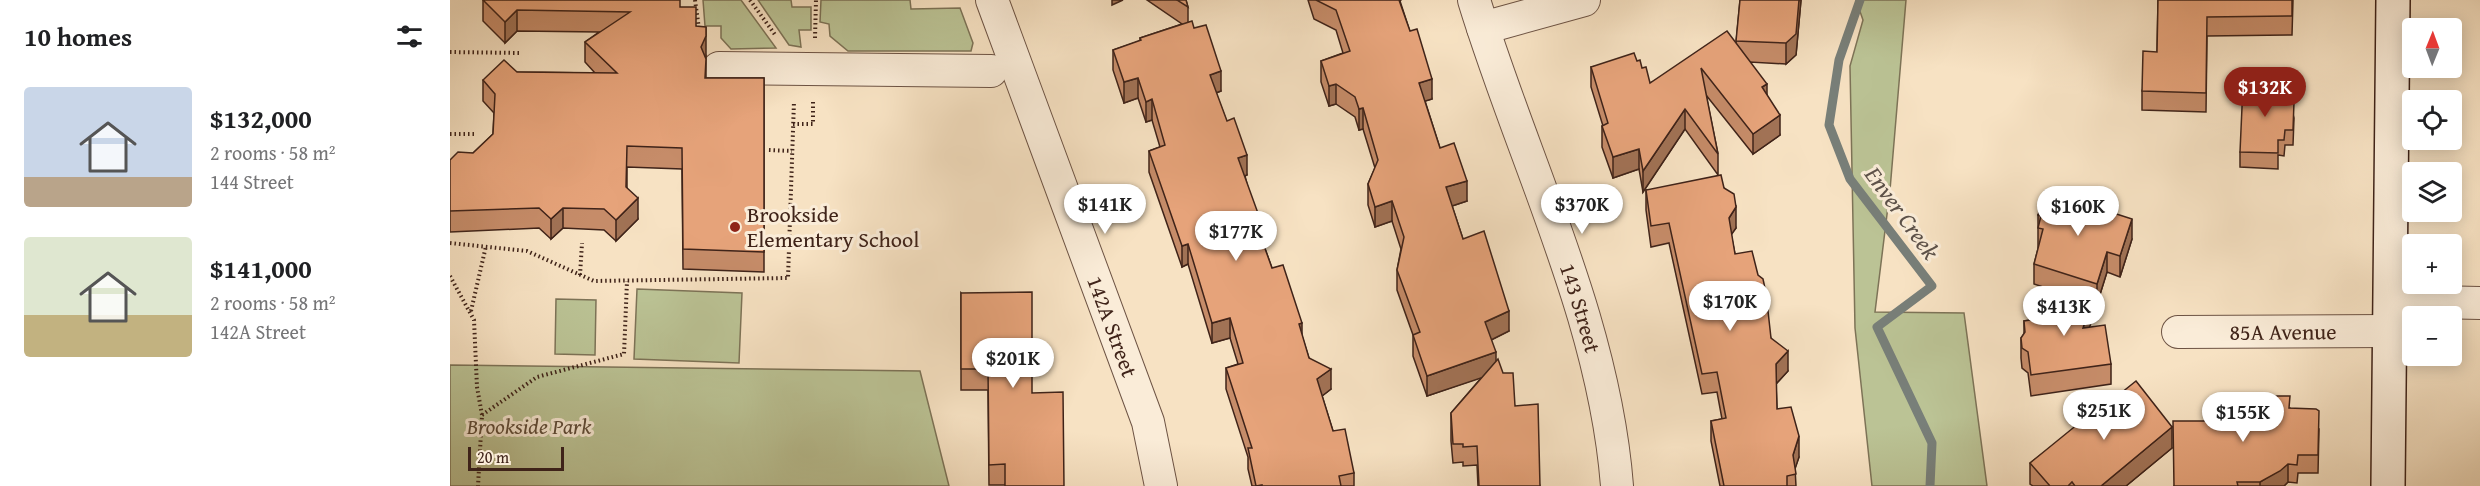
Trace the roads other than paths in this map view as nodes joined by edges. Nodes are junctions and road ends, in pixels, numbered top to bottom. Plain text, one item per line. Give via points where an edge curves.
1 (992, 0) edge
2 (1584, 0) edge
3 (2392, 0) edge
4 (1478, 14) edge
5 (719, 69) road end
6 (991, 71) dead end
7 (2480, 303) edge
8 (2390, 316) junction
9 (2178, 332) dead end
10 (1161, 486) edge
11 (1617, 486) edge
12 (2388, 486) edge

1 - 10 street, 142A Street via 1148,422
2 - 4 street
3 - 8 main road
4 - 11 street, 143 Street via 1579,300 1605,396
5 - 6 street
7 - 8 street, 85A Avenue
8 - 9 street, 85A Avenue
8 - 12 main road

